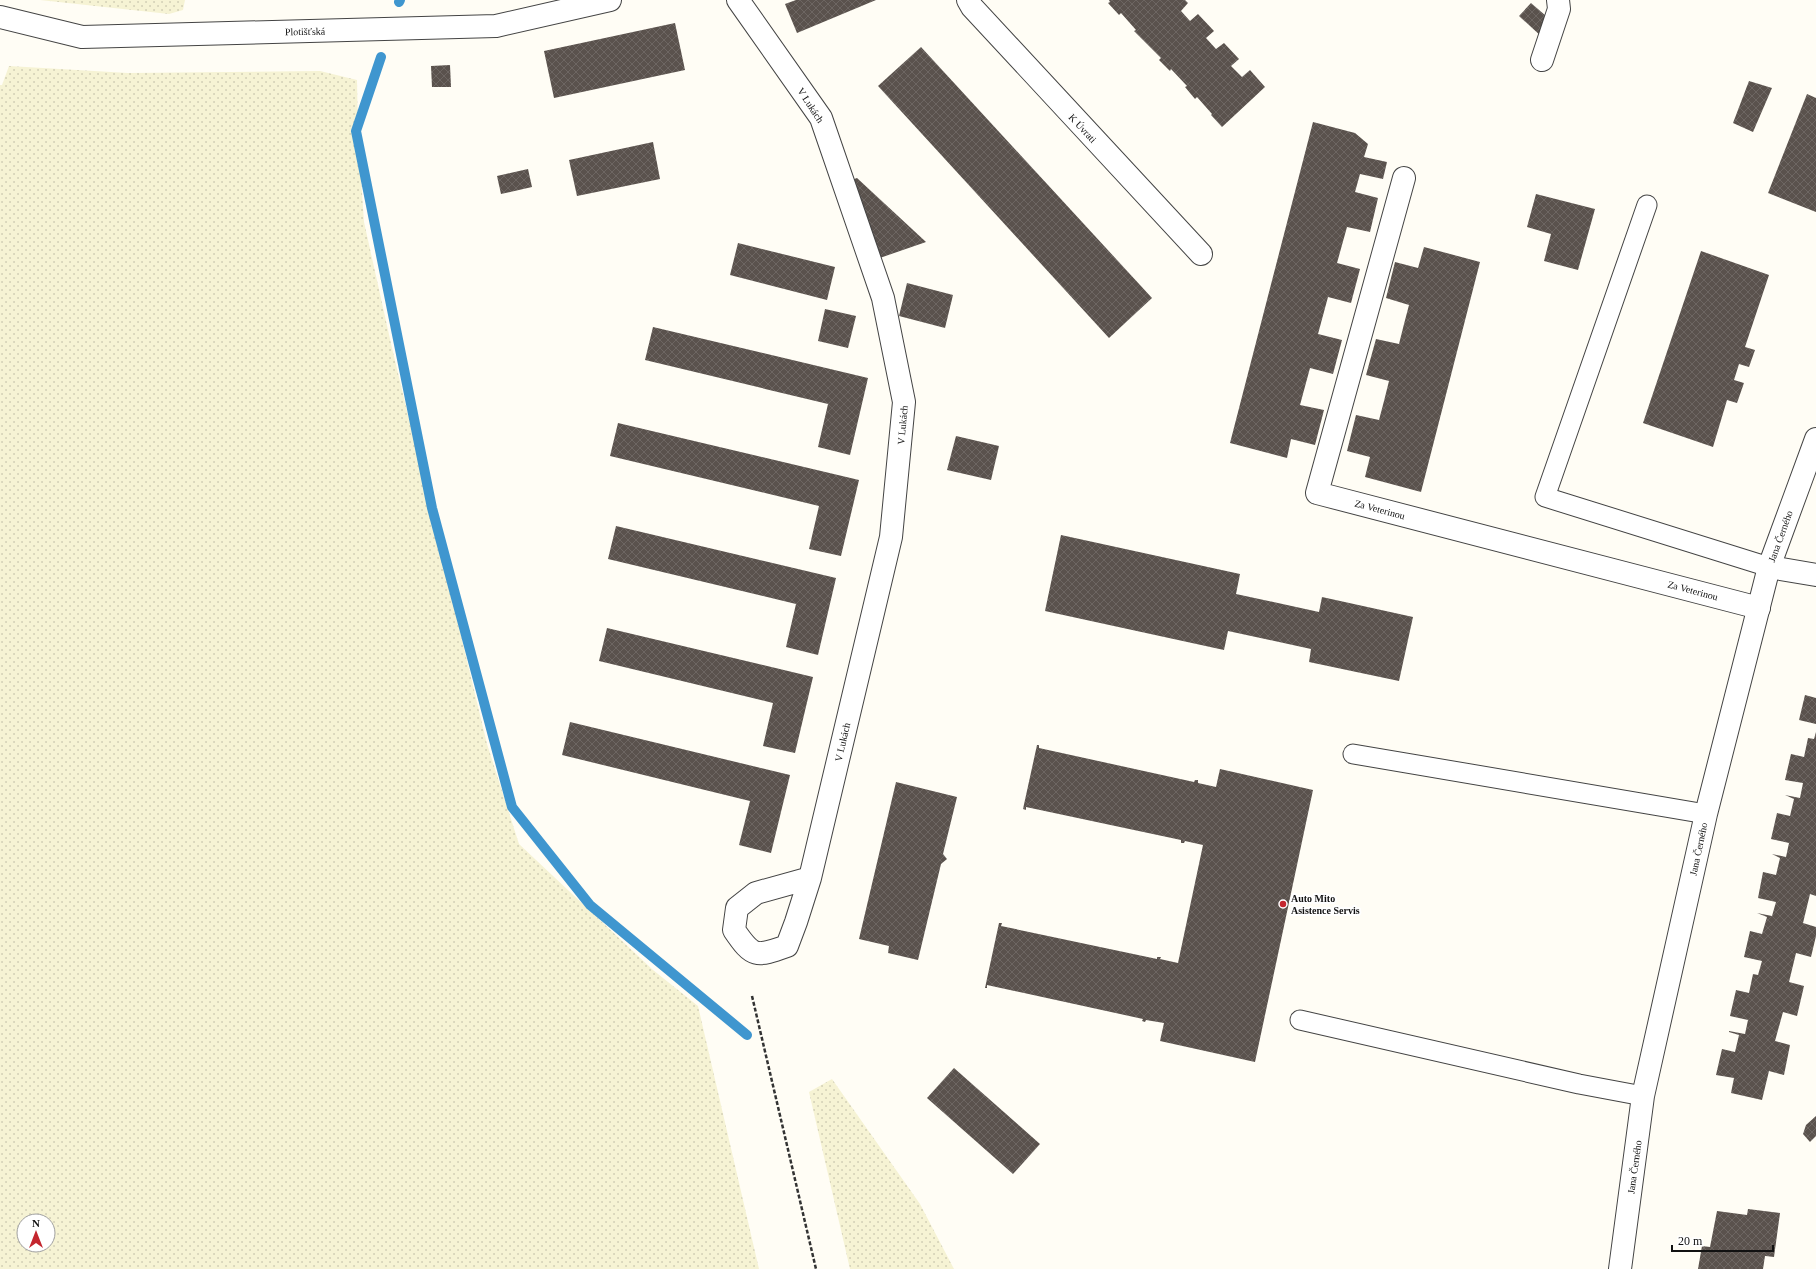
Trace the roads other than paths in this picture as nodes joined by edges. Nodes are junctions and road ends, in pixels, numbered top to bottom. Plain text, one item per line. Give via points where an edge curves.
1 (610, 0) edge
2 (738, 0) edge
3 (968, 0) edge
4 (1558, 0) edge
5 (0, 17) edge
6 (1542, 60) dead end
7 (1404, 178) dead end
8 (1647, 205) dead end
9 (1201, 254) dead end
10 (1816, 439) edge
11 (1769, 566) junction
12 (1816, 575) edge
13 (1759, 608) junction
14 (1353, 754) dead end
15 (1706, 814) junction
16 (810, 878) dead end
17 (1300, 1020) dead end
18 (1643, 1096) junction
19 (1620, 1269) edge

1 - 5 street, Plotišťská via 496,26 82,37
2 - 16 street, V Lukách via 821,118 883,298 904,402 891,537
3 - 9 street, K Úvrati
4 - 6 street via 1559,9
7 - 13 street, Za Veterinou via 1317,493
8 - 11 lane via 1545,497
10 - 11 street, Jana Černého
11 - 12 street
11 - 13 street, Jana Černého
13 - 15 street, Jana Černého
14 - 15 lane
15 - 18 street, Jana Černého
17 - 18 lane via 1579,1084
18 - 19 street, Jana Černého

